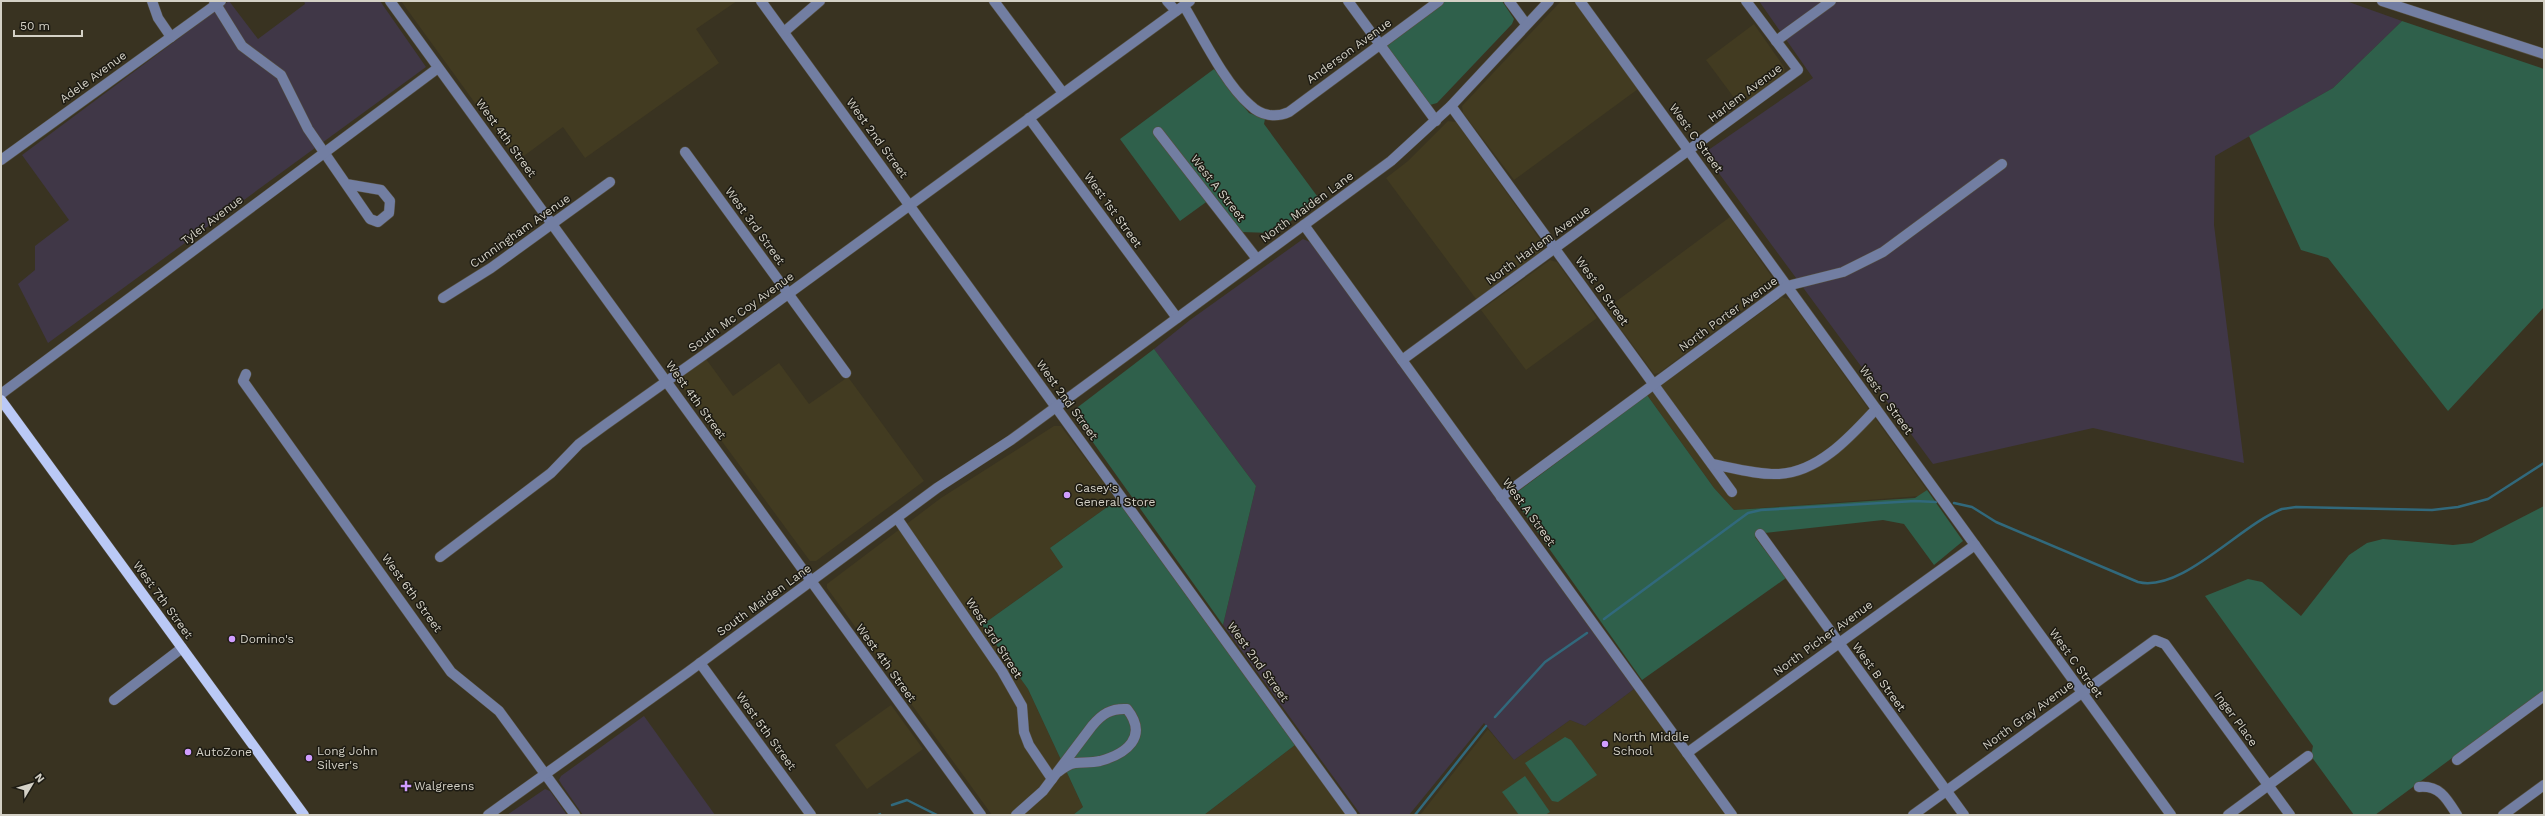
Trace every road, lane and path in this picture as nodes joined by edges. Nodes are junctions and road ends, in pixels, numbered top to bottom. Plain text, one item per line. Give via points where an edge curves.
1 (152, 1) edge
2 (390, 1) edge
3 (761, 1) edge
4 (820, 1) edge
5 (994, 1) edge
6 (1167, 1) edge
7 (1348, 1) edge
8 (1439, 1) edge
9 (1510, 1) edge
10 (1549, 1) edge
11 (1580, 1) edge
12 (1746, 1) edge
13 (1831, 1) edge
14 (2382, 1) edge
15 (217, 2) edge
16 (1183, 6) edge
17 (1526, 24) junction
18 (784, 32) junction
19 (171, 37) junction
20 (1776, 41) junction
21 (1380, 45) junction
22 (2544, 54) edge
23 (438, 68) junction
24 (1063, 93) junction
25 (1450, 106) junction
26 (1029, 118) junction
27 (1436, 121) junction
28 (1158, 132) dead end
29 (1689, 151) junction
30 (324, 152) junction
31 (686, 152) dead end
32 (1, 160) edge
33 (2002, 164) dead end
34 (610, 182) dead end
35 (346, 184) junction
36 (909, 205) junction
37 (552, 224) junction
38 (1304, 224) junction
39 (1555, 249) junction
40 (1257, 259) junction
41 (1787, 286) junction
42 (788, 293) junction
43 (443, 298) dead end
44 (1177, 318) junction
45 (1402, 360) junction
46 (846, 372) dead end
47 (246, 374) dead end
48 (666, 381) junction
49 (1654, 384) junction
50 (1, 394) edge
51 (1, 400) edge
52 (1056, 407) junction
53 (1876, 409) junction
54 (1712, 464) junction
55 (1732, 492) dead end
56 (1501, 496) junction
57 (897, 518) junction
58 (1760, 534) dead end
59 (1975, 545) junction
60 (440, 557) dead end
61 (812, 582) junction
62 (2159, 640) joint
63 (1839, 642) junction
64 (182, 648) junction
65 (700, 663) junction
66 (2081, 692) junction
67 (2544, 696) edge
68 (114, 700) dead end
69 (1687, 753) junction
70 (2308, 756) dead end
71 (2457, 760) dead end
72 (545, 774) junction
73 (1055, 775) junction
74 (2544, 785) edge
75 (2268, 786) junction
76 (2419, 787) dead end
77 (1946, 791) junction
78 (304, 815) edge
79 (488, 815) edge
80 (574, 815) edge
81 (811, 815) edge
82 (981, 815) edge
83 (1016, 815) edge
84 (1352, 815) edge
85 (1732, 815) edge
86 (1913, 815) edge
87 (1964, 815) edge
88 (2171, 815) edge
89 (2228, 815) edge
90 (2290, 815) edge
91 (2457, 815) edge
92 (2502, 815) edge

1 - 19 street via 158,18
2 - 23 street, West 4th Street
3 - 18 street, West 2nd Street
4 - 18 street
5 - 24 street
6 - 16 street
7 - 21 street
8 - 21 street, Anderson Avenue
9 - 17 street
10 - 17 street, North Maiden Lane
11 - 29 street, West C Street
12 - 20 street
13 - 20 street
14 - 22 street
15 - 19 street, Adele Avenue
15 - 30 street via 242,46 281,75 308,129
16 - 21 street, Anderson Avenue via 1246,101 1254,108 1272,116 1289,112
16 - 24 street, South Mc Coy Avenue
17 - 25 street, North Maiden Lane
18 - 36 street, West 2nd Street
19 - 32 street, Adele Avenue
20 - 29 street, Harlem Avenue via 1798,70
21 - 27 street
23 - 30 street, Tyler Avenue
23 - 37 street, West 4th Street
24 - 26 street, South Mc Coy Avenue
25 - 27 street, North Maiden Lane
25 - 39 street, West B Street
26 - 36 street, South Mc Coy Avenue
26 - 44 street, West 1st Street
27 - 38 street, North Maiden Lane via 1391,161
28 - 40 street, West A Street
29 - 39 street, North Harlem Avenue
29 - 41 street, West C Street
30 - 35 street
30 - 50 street, Tyler Avenue
31 - 42 street, West 3rd Street
33 - 41 street, North Porter Avenue via 1878,256 1844,272
34 - 37 street, Cunningham Avenue
35 - 35 street via 370,219 378,222 389,213 390,201 381,190
36 - 42 street, South Mc Coy Avenue
36 - 52 street, West 2nd Street
37 - 43 street, Cunningham Avenue via 491,268
37 - 48 street, West 4th Street
38 - 40 street, North Maiden Lane
38 - 45 street, West A Street
39 - 45 street, North Harlem Avenue
39 - 49 street, West B Street
40 - 44 street, North Maiden Lane
41 - 49 street, North Porter Avenue
41 - 53 street, West C Street
42 - 46 street, West 3rd Street
42 - 48 street, South Mc Coy Avenue
44 - 52 street, North Maiden Lane
45 - 56 street, West A Street
47 - 72 street, West 6th Street via 243,381 247,387 451,672 499,711
48 - 60 street, South Mc Coy Avenue via 579,444 550,473
48 - 61 street, West 4th Street
49 - 54 street, West B Street
49 - 56 street, North Porter Avenue
51 - 64 main road, West 7th Street
52 - 57 street, South Maiden Lane
52 - 84 street, West 2nd Street
53 - 54 street via 1850,438 1830,453 1791,472 1771,474
53 - 59 street, West C Street
54 - 55 street, West B Street
56 - 69 street, West A Street
57 - 61 street, South Maiden Lane
57 - 73 street, West 3rd Street via 1002,671 1022,706 1024,732 1029,745
58 - 63 street, West B Street
59 - 63 street, North Picher Avenue
59 - 66 street, West C Street
61 - 65 street, South Maiden Lane
61 - 82 street, West 4th Street
62 - 66 street, North Gray Avenue via 2151,641
62 - 75 street, Inger Place via 2165,644
63 - 69 street, North Picher Avenue
63 - 77 street, West B Street
64 - 68 street
64 - 78 main road, West 7th Street
65 - 72 street, South Maiden Lane
65 - 81 street, West 5th Street
66 - 77 street, North Gray Avenue
66 - 88 street, West C Street
67 - 71 street
69 - 85 street, West A Street
70 - 75 street
72 - 79 street, South Maiden Lane
72 - 80 street, West 6th Street
73 - 73 street via 1100,717 1110,710 1127,709 1133,716 1137,733 1134,742 1126,749 1099,761 1075,763
73 - 83 street via 1035,801
74 - 92 street
75 - 89 street
75 - 90 street, Inger Place
76 - 91 street via 2427,786 2440,790
77 - 86 street, North Gray Avenue
77 - 87 street, West B Street

